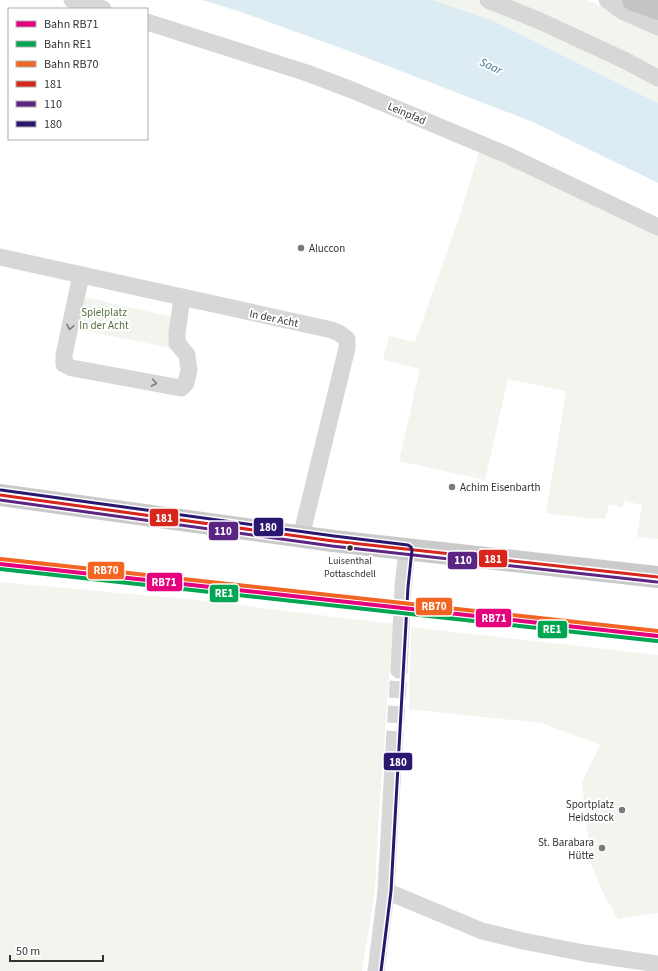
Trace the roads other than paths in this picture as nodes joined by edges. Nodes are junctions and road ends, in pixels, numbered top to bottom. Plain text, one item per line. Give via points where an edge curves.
1 (72, 0) edge
2 (488, 0) edge
3 (607, 0) edge
4 (633, 0) edge
5 (100, 8) edge
6 (658, 9) edge
7 (148, 22) edge
8 (658, 27) edge
9 (658, 78) edge
10 (658, 227) edge
11 (0, 257) edge
12 (81, 275) junction
13 (182, 298) junction
14 (0, 495) edge
15 (301, 536) junction
16 (407, 550) junction
17 (658, 577) edge
18 (403, 587) tunnel mouth
19 (400, 629) tunnel mouth
20 (398, 670) tunnel mouth
21 (394, 748) tunnel mouth
22 (386, 891) junction
23 (658, 964) edge
24 (376, 971) edge

1 - 5 street
2 - 9 street via 617,56
3 - 8 street via 622,11
4 - 6 highway
7 - 10 street, Leinpfad via 352,90 507,155
11 - 12 street, In der Acht
12 - 13 street, In der Acht
12 -> 13 street via 64,355 64,364 72,368 181,388 186,383 189,370 187,355 177,343
13 - 15 street, In der Acht via 332,330 347,339 347,348
14 - 15 main road
15 - 16 main road via 370,551
16 - 17 main road
16 - 18 street
19 - 20 street
21 - 22 street
22 - 23 street via 482,931 584,953
22 - 24 street

